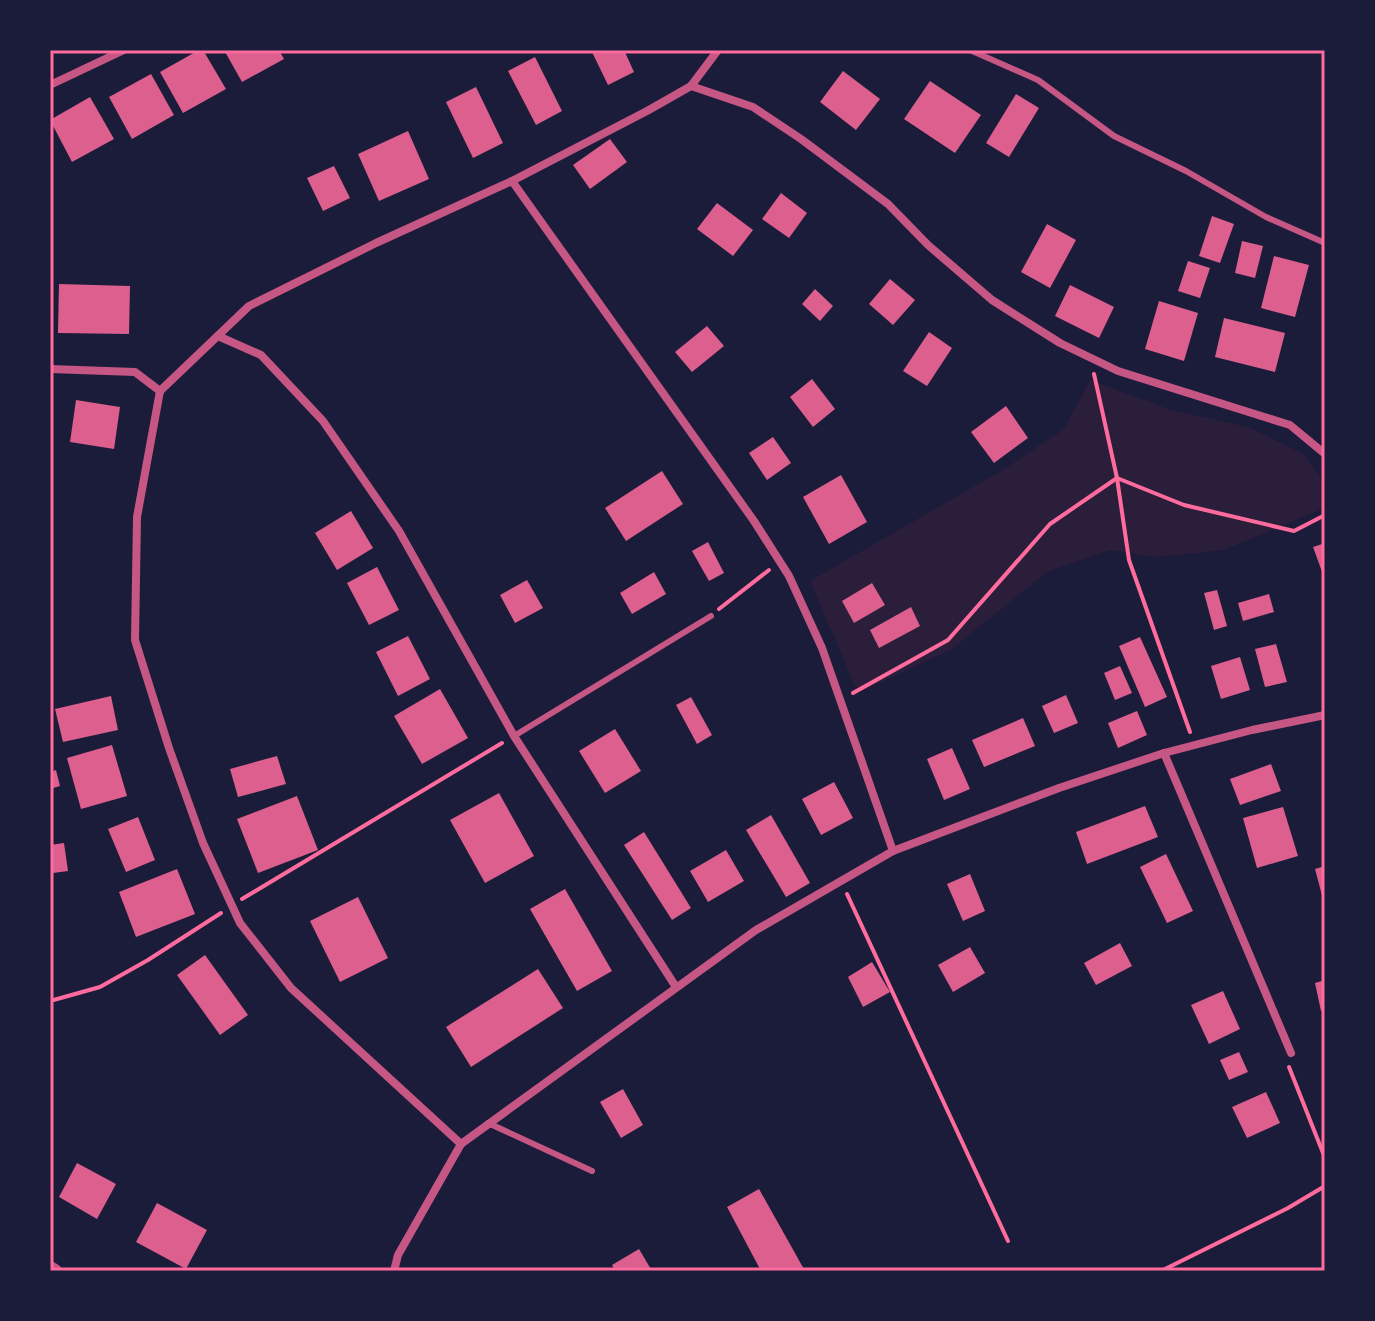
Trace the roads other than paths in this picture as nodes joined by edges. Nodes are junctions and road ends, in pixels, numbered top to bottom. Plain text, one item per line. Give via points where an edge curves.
1 (124, 50) edge
2 (718, 50) edge
3 (970, 50) edge
4 (50, 85) edge
5 (691, 86) junction
6 (512, 181) junction
7 (1325, 243) edge
8 (218, 336) junction
9 (50, 369) edge
10 (160, 391) junction
11 (1325, 454) edge
12 (711, 616) road end
13 (1325, 715) edge
14 (514, 736) junction
15 (1164, 753) junction
16 (893, 851) junction
17 (676, 987) junction
18 (1291, 1053) road end
19 (488, 1123) junction
20 (461, 1144) junction
21 (592, 1171) dead end
22 (394, 1271) edge

1 - 4 street
2 - 5 street
3 - 7 lane via 1038,80 1114,136
5 - 6 street
5 - 11 street via 765,115 888,204 992,300 1060,343 1118,371 1290,425
6 - 8 street via 249,306
6 - 16 street via 780,562 822,648
8 - 10 street
8 - 14 street via 261,355 323,421 399,531
9 - 10 street via 135,372
10 - 20 street via 137,517 135,640 203,843 240,923 291,988
12 - 14 lane
13 - 15 street
14 - 17 street
15 - 16 street
15 - 18 street
16 - 17 street via 756,930
17 - 19 street
19 - 20 street
19 - 21 lane
20 - 22 street

